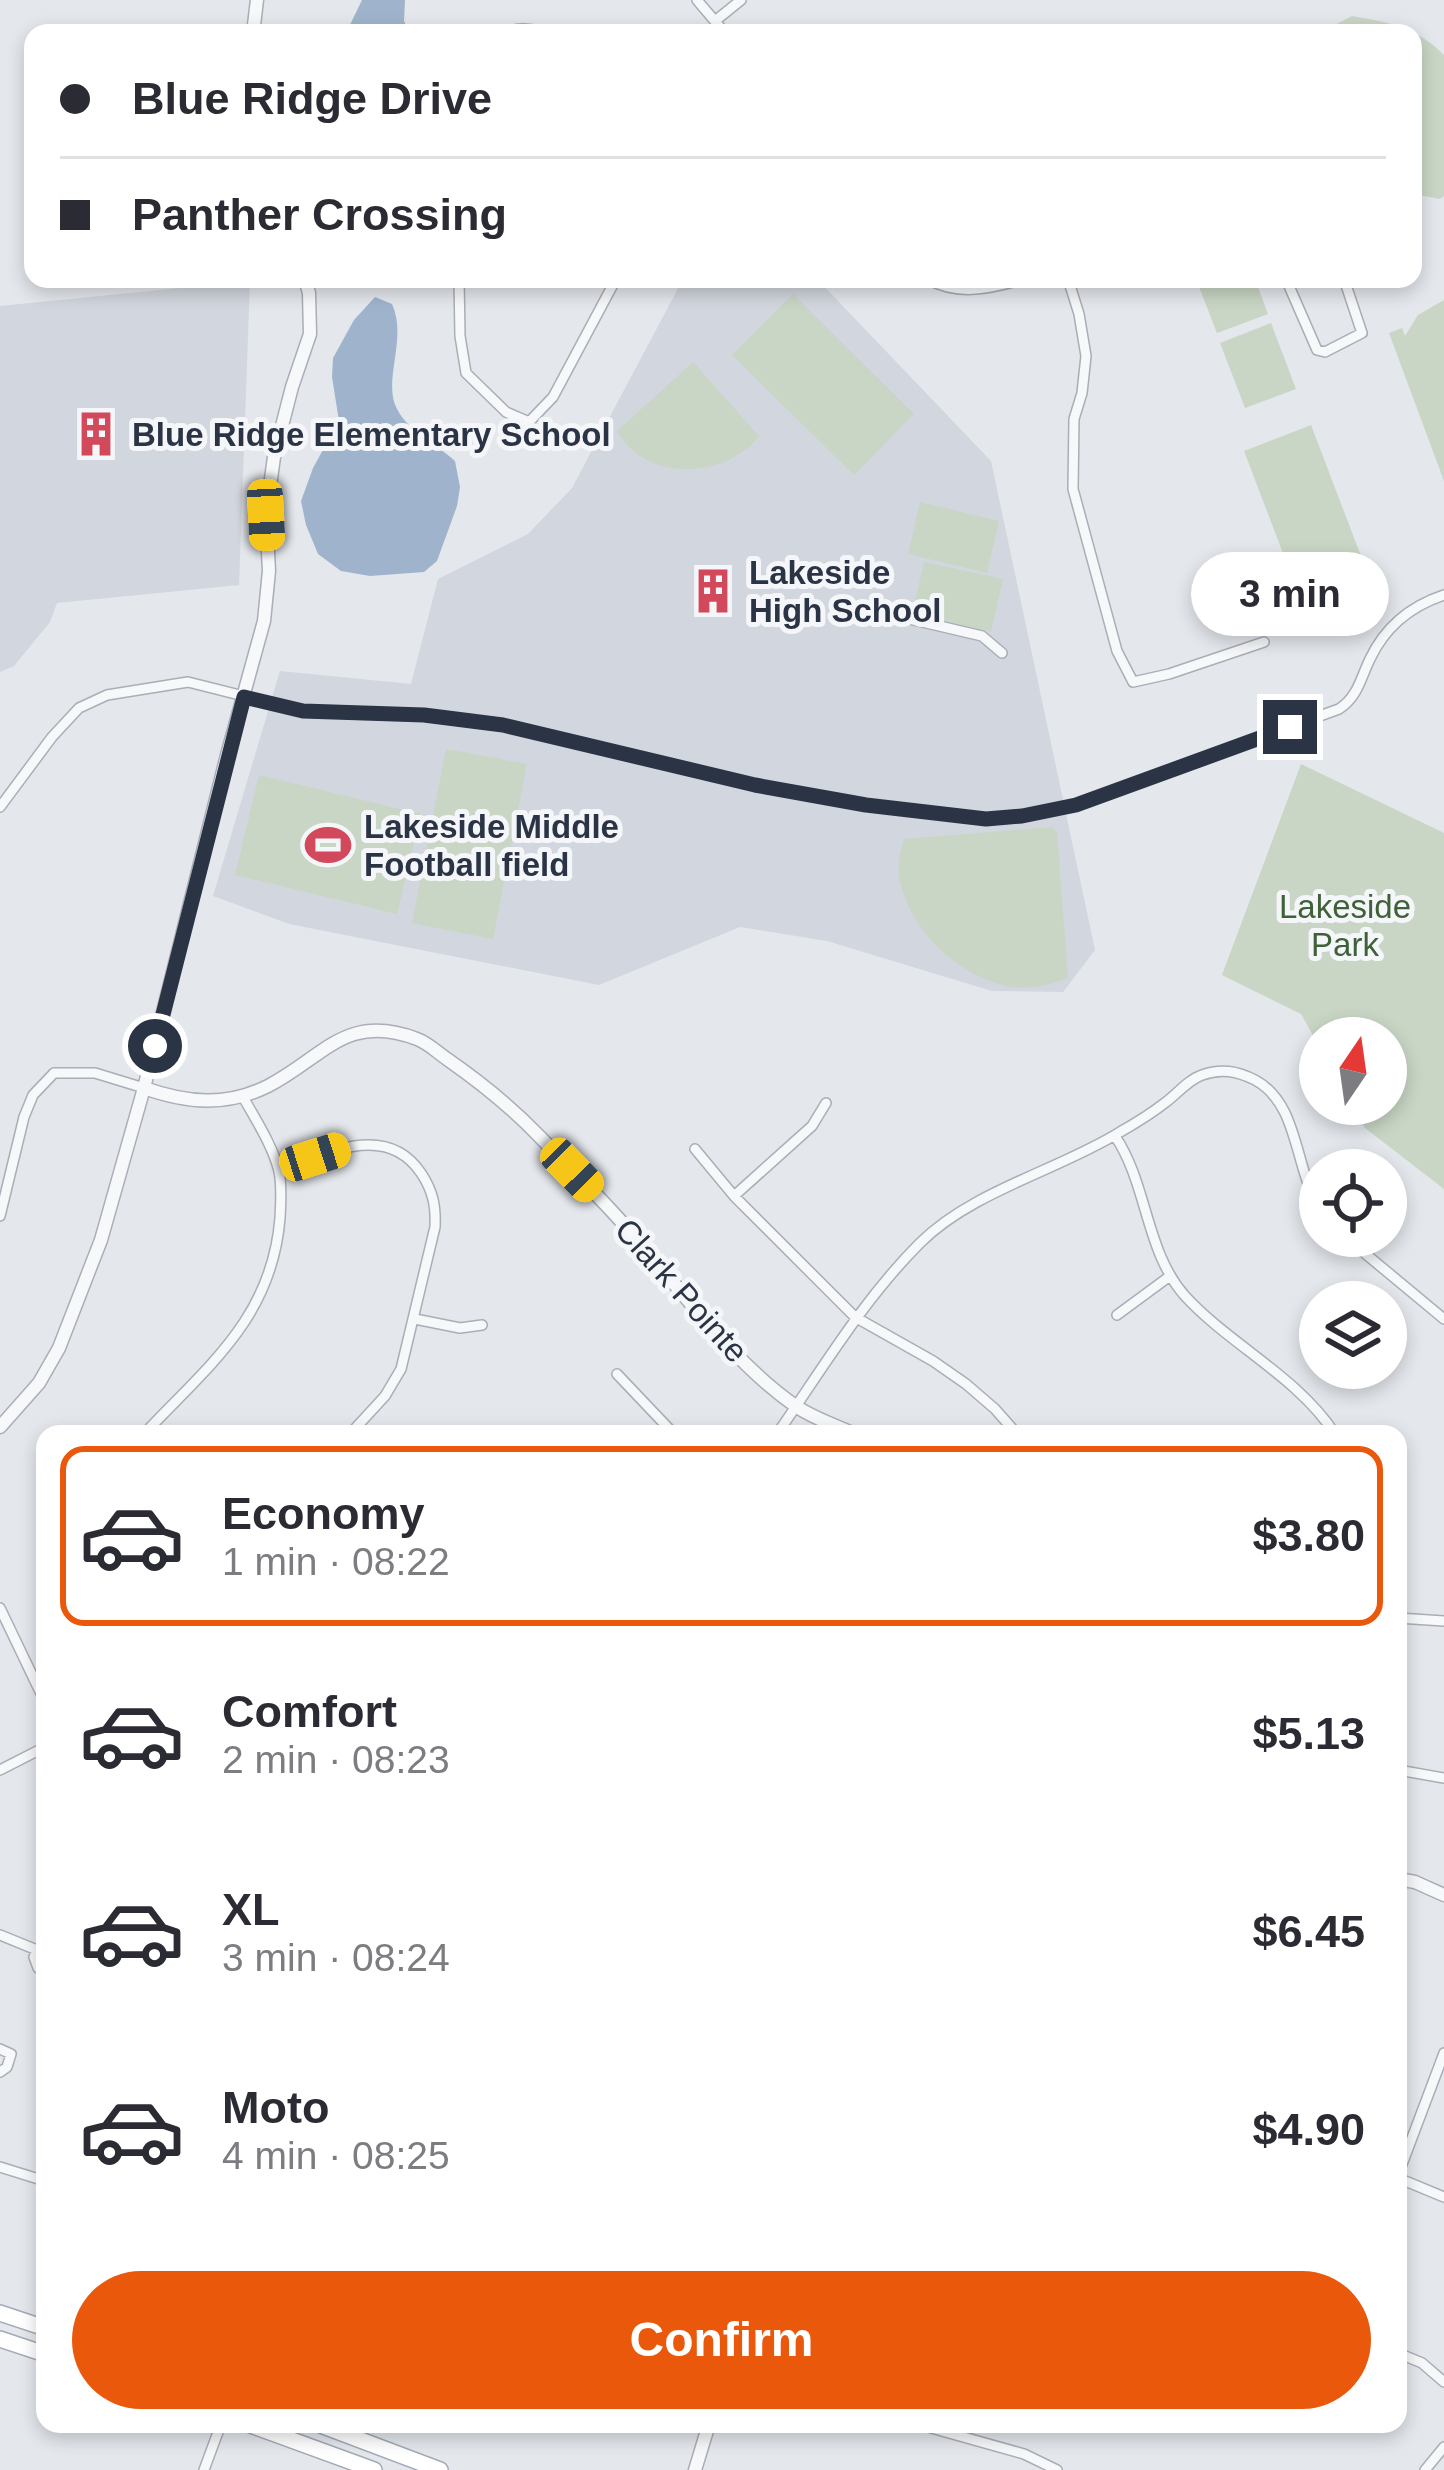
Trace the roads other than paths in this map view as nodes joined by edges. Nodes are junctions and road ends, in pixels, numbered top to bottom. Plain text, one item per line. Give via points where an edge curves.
1 (697, 0) edge
2 (742, 0) edge
3 (715, 22) joint
4 (308, 288) edge
5 (459, 288) edge
6 (611, 288) edge
7 (1071, 288) edge
8 (1290, 288) edge
9 (1347, 288) edge
10 (1444, 595) edge
11 (900, 613) dead end
12 (1264, 642) dead end
13 (1002, 652) dead end
14 (244, 697) junction
15 (0, 807) edge
16 (144, 1088) junction
17 (242, 1095) junction
18 (826, 1103) dead end
19 (1115, 1136) junction
20 (694, 1148) dead end
21 (1299, 1156) edge
22 (279, 1172) junction
23 (734, 1196) junction
24 (0, 1216) edge
25 (1369, 1257) edge
26 (1170, 1276) junction
27 (1117, 1315) dead end
28 (855, 1317) junction
29 (415, 1319) junction
30 (1444, 1319) edge
31 (482, 1325) dead end
32 (617, 1374) dead end
33 (796, 1406) junction
34 (153, 1425) edge
35 (358, 1425) edge
36 (665, 1425) edge
37 (783, 1425) edge
38 (832, 1425) edge
39 (1009, 1425) edge
40 (1327, 1425) edge
41 (0, 1427) edge
42 (0, 1608) edge
43 (1407, 1619) edge
44 (1444, 1621) edge
45 (3, 1623) edge
46 (36, 1685) edge
47 (36, 1752) edge
48 (0, 1770) edge
49 (1407, 1772) edge
50 (1444, 1778) edge
51 (1407, 1881) edge
52 (1444, 1895) edge
53 (0, 1935) edge
54 (36, 1946) edge
55 (0, 2049) edge
56 (1444, 2053) edge
57 (0, 2072) edge
58 (1407, 2153) edge
59 (0, 2168) edge
60 (36, 2178) edge
61 (1407, 2181) edge
62 (1444, 2197) edge
63 (0, 2313) edge
64 (36, 2325) edge
65 (0, 2339) edge
66 (36, 2351) edge
67 (1407, 2357) edge
68 (1444, 2382) edge
69 (218, 2433) edge
70 (273, 2433) edge
71 (341, 2433) edge
72 (706, 2433) edge
73 (949, 2433) edge
74 (1444, 2447) edge
75 (204, 2470) edge
76 (374, 2470) edge
77 (440, 2470) edge
78 (695, 2470) edge
79 (1057, 2470) edge
80 (1425, 2470) edge

1 - 3 street
2 - 3 street
4 - 14 street via 310,334 274,458 264,621
5 - 6 street via 466,373 506,412 529,422 553,398
7 - 12 street via 1086,356 1072,489 1133,682
8 - 9 street via 1316,350 1325,352 1362,333
10 - 14 street via 1396,620 1340,709 1076,805 1022,816 971,819 866,805 503,725 303,711
11 - 13 street via 982,636
14 - 15 street via 188,682 106,695 79,708
14 - 16 street
16 - 17 street, Clark Pointe via 197,1101
16 - 24 street via 94,1073 55,1073 32,1095
16 - 41 street via 101,1240 59,1348
17 - 22 street
17 - 33 street, Clark Pointe via 350,1035 370,1029 422,1041 517,1114 687,1301
18 - 23 street via 812,1126
19 - 21 street via 1195,1077 1238,1072 1274,1095
19 - 26 street
19 - 28 street via 938,1228
20 - 23 street
22 - 29 street via 352,1145 399,1151 415,1165 436,1205
22 - 34 street via 279,1236 256,1307
23 - 28 street
25 - 30 street
26 - 27 street
26 - 40 street
28 - 33 street
28 - 39 street via 933,1360
29 - 31 street
29 - 35 street via 401,1369
32 - 36 street
33 - 37 street
33 - 38 street, Clark Pointe
42 - 45 street
43 - 44 street
45 - 46 street
47 - 48 street
49 - 50 street
51 - 52 street
53 - 54 street
55 - 57 street via 11,2054
56 - 58 street
59 - 60 street
61 - 62 street
63 - 64 main road
65 - 66 main road
67 - 68 street
69 - 75 street
70 - 76 main road
71 - 77 main road
72 - 78 street
73 - 79 street
74 - 80 street

